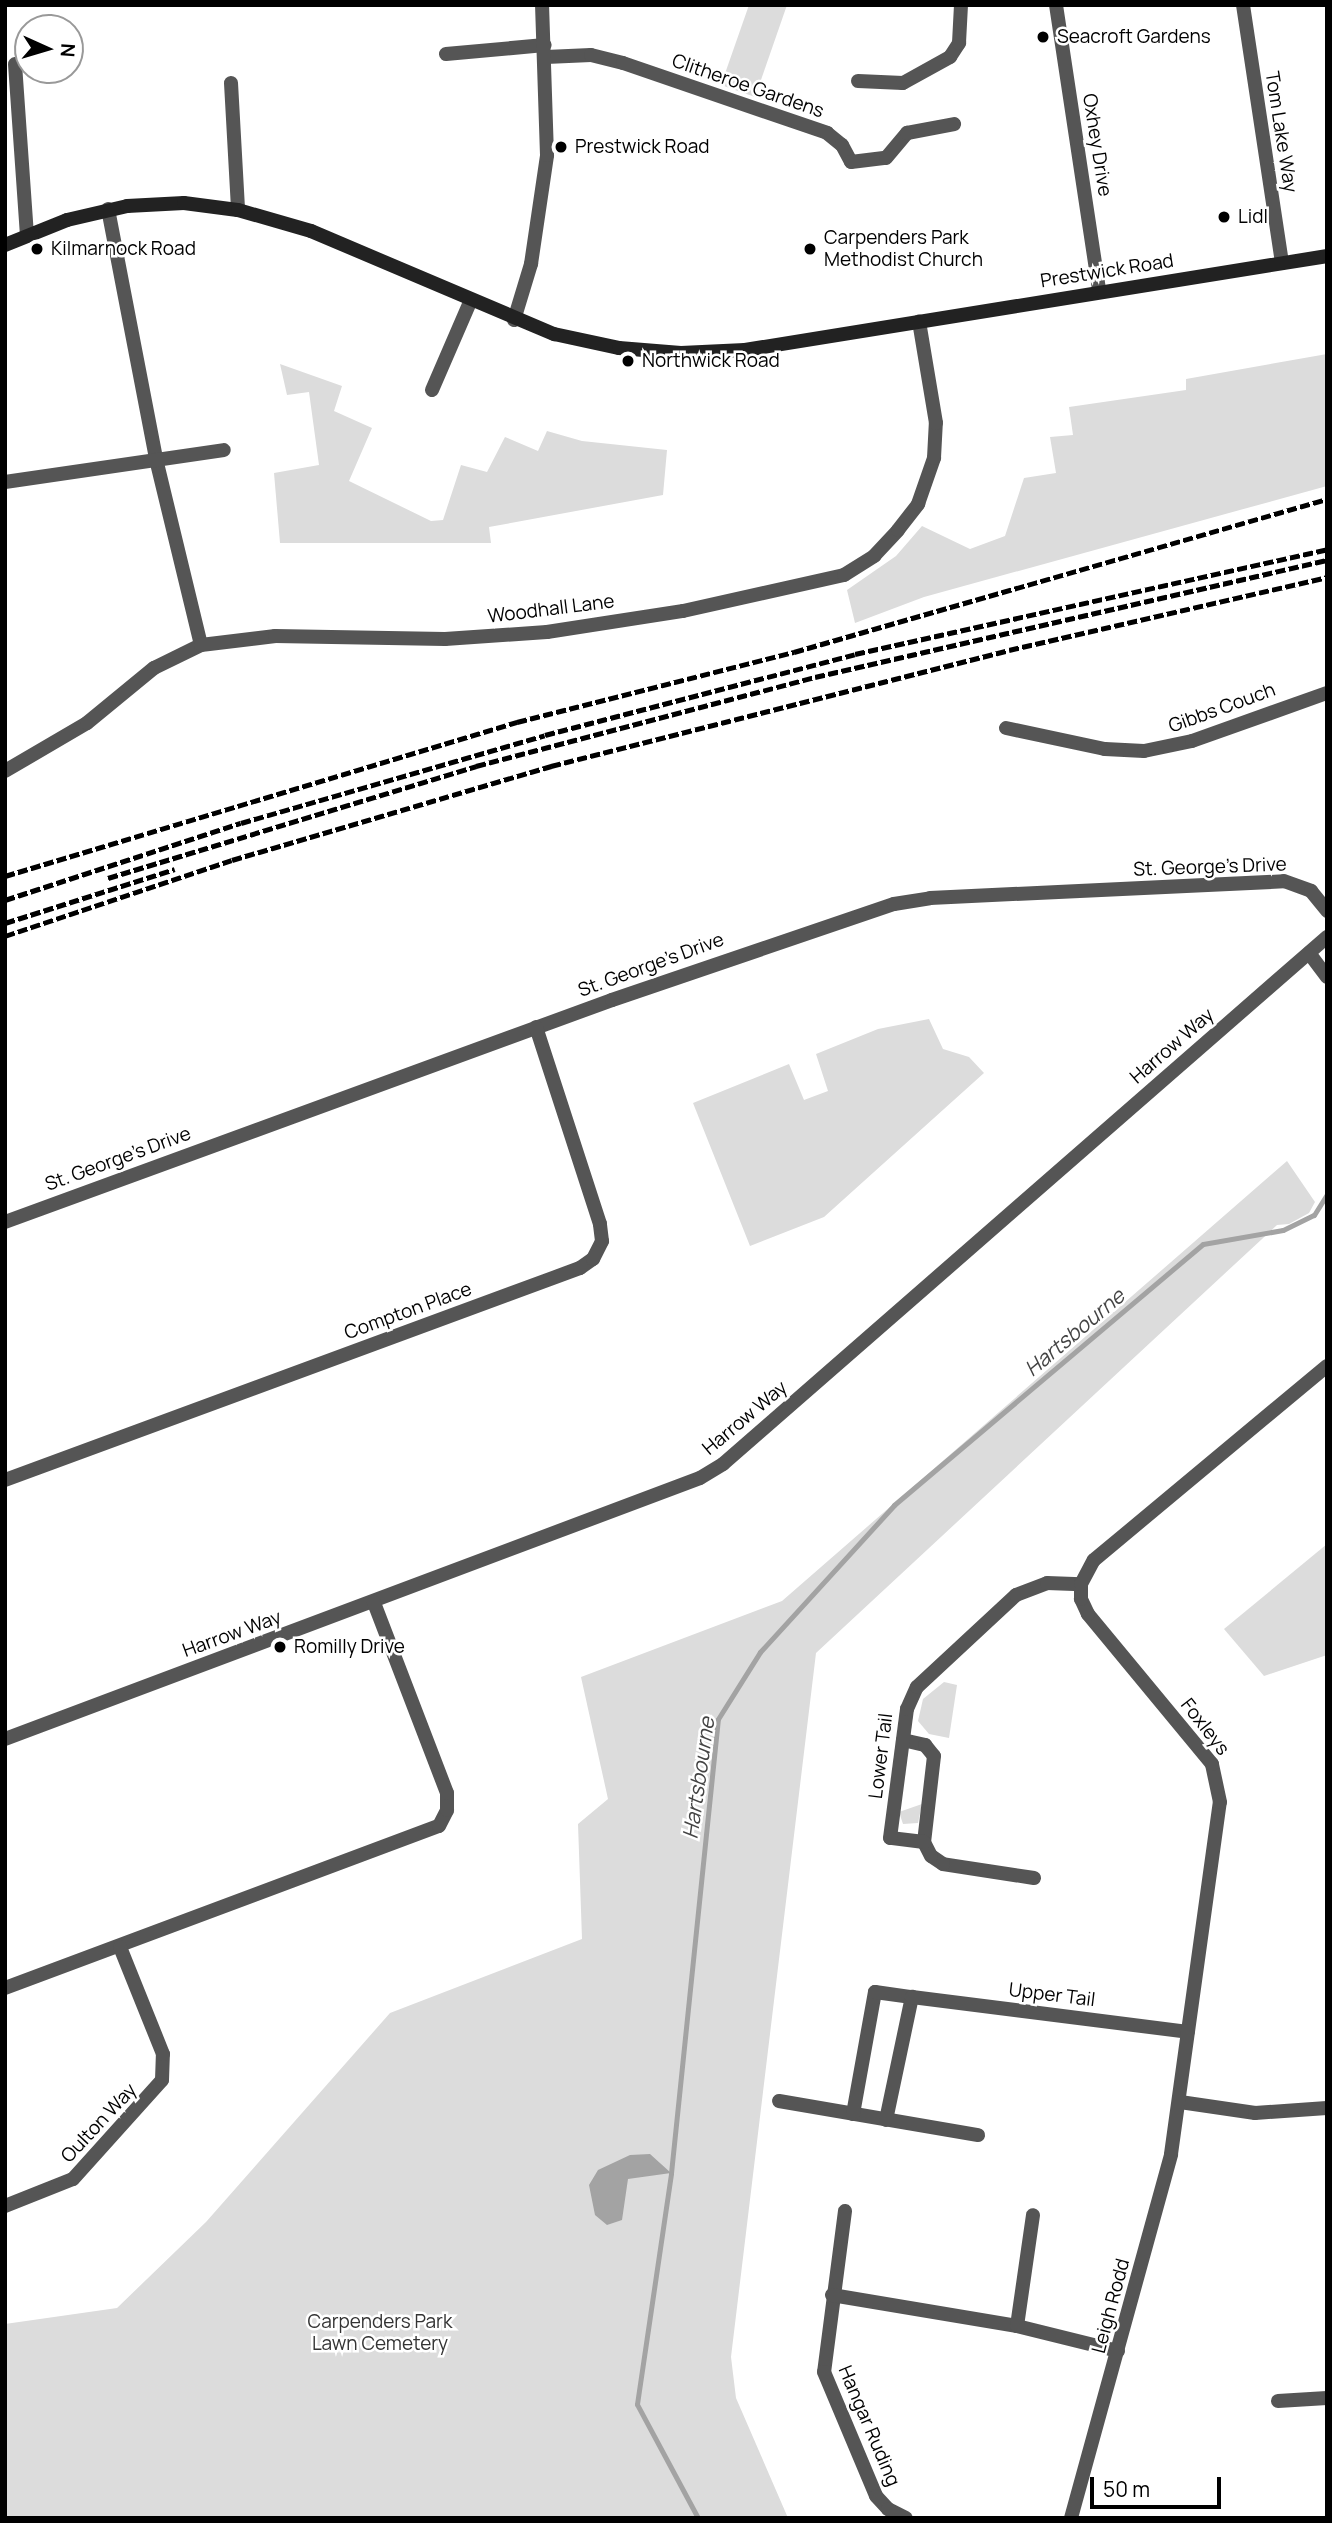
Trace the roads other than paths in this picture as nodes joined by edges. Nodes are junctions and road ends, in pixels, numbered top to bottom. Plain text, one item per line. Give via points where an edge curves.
1 (542, 5) edge
2 (961, 5) edge
3 (1056, 5) edge
4 (1243, 5) edge
5 (545, 51) junction
6 (446, 54) dead end
7 (858, 80) dead end
8 (231, 83) dead end
9 (16, 84) edge
10 (954, 124) dead end
11 (108, 209) junction
12 (238, 210) junction
13 (27, 236) junction
14 (5, 245) edge
15 (1327, 256) edge
16 (1282, 264) junction
17 (1099, 290) junction
18 (470, 302) junction
19 (514, 320) junction
20 (919, 321) junction
21 (432, 390) dead end
22 (224, 450) dead end
23 (156, 459) junction
24 (5, 482) edge
25 (201, 645) junction
26 (1327, 693) edge
27 (1006, 728) dead end
28 (5, 771) edge
29 (1327, 911) edge
30 (1327, 937) edge
31 (1309, 953) junction
32 (1327, 977) edge
33 (536, 1027) junction
34 (5, 1222) edge
35 (1327, 1366) edge
36 (5, 1480) edge
37 (1081, 1584) junction
38 (374, 1602) junction
39 (5, 1739) edge
40 (903, 1740) junction
41 (924, 1842) junction
42 (1034, 1878) dead end
43 (120, 1947) junction
44 (5, 1987) edge
45 (912, 1997) junction
46 (1188, 2032) junction
47 (779, 2101) dead end
48 (1180, 2102) junction
49 (1327, 2108) edge
50 (853, 2114) junction
51 (886, 2120) junction
52 (978, 2135) dead end
53 (5, 2206) edge
54 (845, 2211) dead end
55 (1033, 2215) dead end
56 (832, 2295) junction
57 (1017, 2326) junction
58 (1118, 2351) junction
59 (1327, 2398) edge
60 (1278, 2401) dead end
61 (906, 2518) edge
62 (1071, 2518) edge

1 - 5 street
2 - 7 street via 957,48 933,69 902,83
3 - 17 street, Oxhey Drive
4 - 16 street, Tom Lake Way
5 - 6 street
5 - 10 street, Clitheroe Gardens via 623,62 827,133 842,145 851,162 886,158 907,133
5 - 19 street via 548,118 541,208
8 - 12 street
9 - 13 street
11 - 12 main road, Prestwick Road via 184,203
11 - 13 main road, Prestwick Road
11 - 23 street
12 - 18 main road, Prestwick Road via 310,231
13 - 14 main road, Prestwick Road
15 - 16 main road, Prestwick Road
16 - 17 main road, Prestwick Road
17 - 20 main road, Prestwick Road
18 - 19 main road, Prestwick Road
18 - 21 street
19 - 20 main road, Prestwick Road via 597,344 681,353 745,350
20 - 25 street, Woodhall Lane via 936,424 934,458 918,503 898,530 874,556 844,575 683,611 547,632 445,639 275,636
22 - 23 street
23 - 24 street
23 - 25 street
25 - 28 street, Woodhall Lane via 154,668 87,723
26 - 27 street, Gibbs Couch via 1192,741 1144,751 1105,749
29 - 33 street, St. George's Drive via 1311,891 1284,881 930,898 894,904 793,935
30 - 31 street, Harrow Way
31 - 32 street
31 - 38 street, Harrow Way via 723,1464 683,1485
33 - 34 street, St. George's Drive
33 - 36 street, Compton Place via 600,1224 602,1241 593,1259
35 - 37 street via 1094,1560
37 - 40 street, Lower Tail via 1047,1583 1016,1595 917,1687 907,1709
37 - 46 street, Foxleys via 1088,1614 1204,1753 1220,1787
38 - 39 street, Harrow Way
38 - 43 street via 447,1793 443,1821 426,1834
40 - 41 street via 925,1745 934,1756
40 - 41 street, Lower Tail via 890,1838
41 - 42 street via 931,1856 943,1864
43 - 44 street
43 - 53 street, Oulton Way via 163,2054 162,2080 73,2179
45 - 46 street, Upper Tail
45 - 50 street, Upper Tail via 875,1992
45 - 51 street
46 - 48 street, Foxleys
47 - 50 street
48 - 49 street via 1263,2113
48 - 58 street, Leigh Rodd via 1171,2154
50 - 51 street
51 - 52 street
54 - 56 street, Hangar Ruding
55 - 57 street
56 - 57 street
56 - 61 street, Hangar Ruding via 822,2362 827,2382 876,2496
57 - 58 street
58 - 62 street, Leigh Rodd
59 - 60 street

